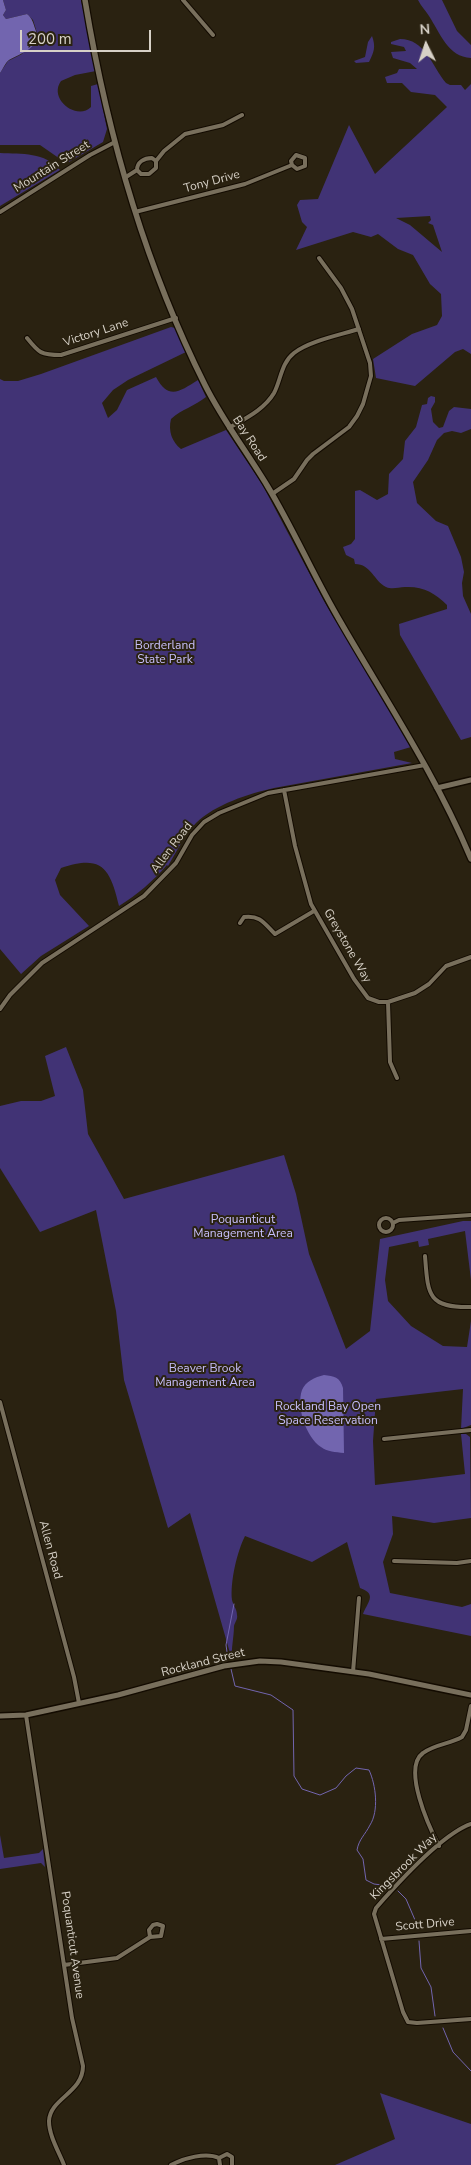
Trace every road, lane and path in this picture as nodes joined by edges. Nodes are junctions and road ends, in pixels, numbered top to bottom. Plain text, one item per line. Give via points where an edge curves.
1 (85, 0) edge
2 (183, 0) edge
3 (213, 35) dead end
4 (242, 115) dead end
5 (116, 142) junction
6 (156, 161) junction
7 (292, 165) dead end
8 (137, 170) junction
9 (126, 177) junction
10 (0, 212) edge
11 (135, 212) junction
12 (319, 258) dead end
13 (176, 318) junction
14 (359, 329) junction
15 (27, 338) dead end
16 (229, 428) junction
17 (272, 494) junction
18 (425, 765) junction
19 (471, 780) edge
20 (437, 788) junction
21 (284, 790) junction
22 (471, 859) edge
23 (314, 911) junction
24 (240, 923) dead end
25 (471, 957) edge
26 (388, 1002) junction
27 (0, 1007) edge
28 (397, 1078) dead end
29 (471, 1215) edge
30 (393, 1222) dead end
31 (425, 1256) dead end
32 (471, 1306) edge
33 (0, 1402) edge
34 (471, 1430) edge
35 (384, 1439) dead end
36 (394, 1561) dead end
37 (471, 1561) edge
38 (359, 1598) dead end
39 (353, 1672) junction
40 (471, 1694) edge
41 (79, 1703) junction
42 (471, 1706) edge
43 (26, 1715) junction
44 (0, 1716) edge
45 (471, 1824) edge
46 (439, 1846) junction
47 (471, 1931) edge
48 (150, 1937) dead end
49 (382, 1939) junction
50 (64, 1965) junction
51 (471, 2019) edge
52 (219, 2158) junction
53 (64, 2165) edge
54 (171, 2165) edge
55 (220, 2165) edge
56 (232, 2165) edge

1 - 5 main road, Bay Road
2 - 3 street
4 - 6 street via 217,127 185,134
5 - 9 main road, Bay Road
5 - 10 street, Mountain Street
6 - 8 street via 152,158 142,160
6 - 8 street via 156,168 149,174 141,174
7 - 11 street, Tony Drive via 245,184
8 - 9 street
9 - 11 main road, Bay Road
11 - 13 main road, Bay Road
12 - 14 street via 341,288
13 - 15 street, Victory Lane via 61,355 39,352
13 - 16 main road, Bay Road
14 - 16 street via 294,353 284,365 267,402
14 - 17 street via 371,374 357,416 342,434 307,460 294,479
16 - 17 main road, Bay Road
17 - 18 main road, Bay Road via 324,594
18 - 20 main road, Bay Road
18 - 21 street, Allen Road
19 - 20 street
20 - 22 main road, Bay Road
21 - 23 street, Greystone Way via 295,846
21 - 27 street, Allen Road via 259,795 204,822 192,835 176,863 144,896 42,963
23 - 24 street via 275,934 254,916 244,917
23 - 26 street, Greystone Way via 362,992 372,1000
25 - 26 street via 446,966 415,993
26 - 28 street via 390,1062
29 - 30 street
31 - 32 street via 427,1279 434,1298 446,1306
33 - 41 street, Allen Road
34 - 35 street
36 - 37 street
38 - 39 street
39 - 40 street, Rockland Street
39 - 41 street, Rockland Street via 253,1661
41 - 43 street, Rockland Street
42 - 46 street via 462,1737 422,1753 414,1766 421,1799
43 - 44 street, Rockland Street
43 - 50 street, Poquanticut Avenue
45 - 46 street, Kingsbrook Way
46 - 49 street, Kingsbrook Way via 376,1908 375,1921
47 - 49 street, Scott Drive
48 - 50 street via 116,1958
49 - 51 street, Kingsbrook Way via 408,2022
50 - 53 street, Poquanticut Avenue via 83,2070 78,2084 50,2116 51,2134
52 - 54 street via 189,2158
52 - 55 street
52 - 56 street via 229,2155

